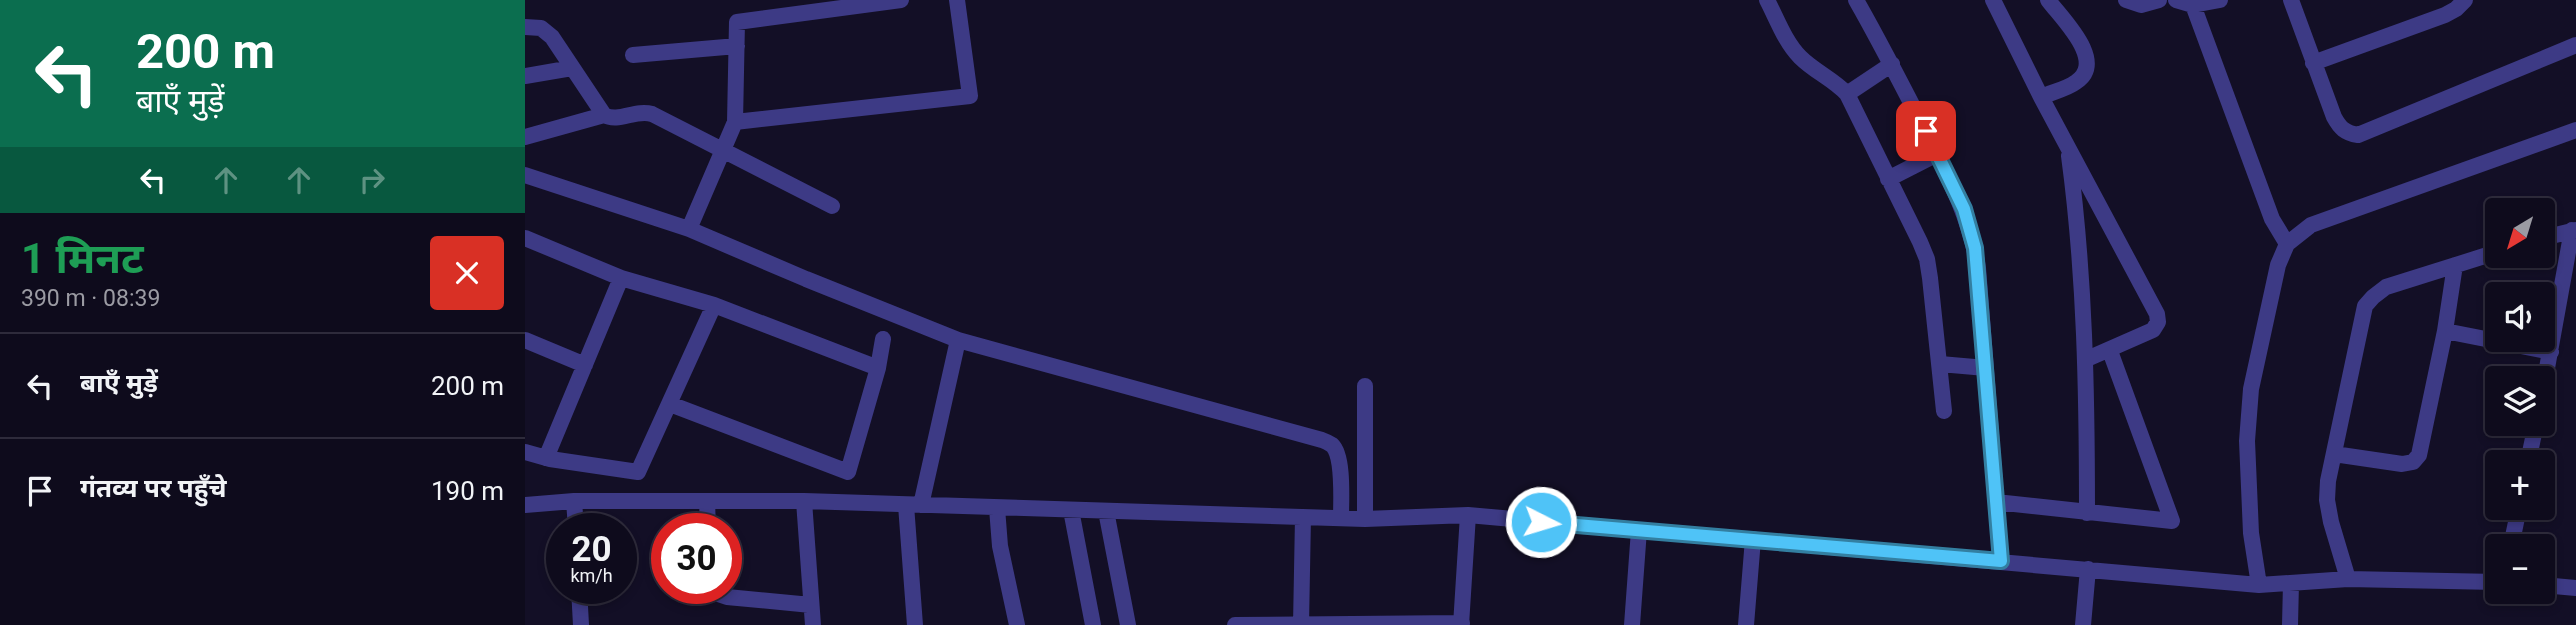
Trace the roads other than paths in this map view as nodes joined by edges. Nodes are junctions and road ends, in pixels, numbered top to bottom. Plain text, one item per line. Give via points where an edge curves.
1 (957, 0) edge
2 (1767, 0) edge
3 (1856, 0) edge
4 (1993, 0) edge
5 (2048, 0) edge
6 (2126, 0) edge
7 (2159, 0) edge
8 (2176, 0) edge
9 (2220, 0) edge
10 (2291, 0) edge
11 (2465, 0) edge
12 (891, 1) edge
13 (2193, 5) junction
14 (525, 27) edge
15 (2576, 45) edge
16 (737, 46) junction
17 (633, 55) dead end
18 (2313, 63) junction
19 (1892, 64) junction
20 (572, 68) junction
21 (525, 76) edge
22 (1847, 94) junction
23 (2041, 97) junction
24 (604, 115) junction
25 (735, 122) junction
26 (2576, 130) edge
27 (525, 137) edge
28 (2068, 144) junction
29 (722, 151) junction
30 (1937, 154) junction
31 (525, 175) edge
32 (1888, 179) junction
33 (832, 206) dead end
34 (689, 229) junction
35 (2574, 230) edge
36 (2555, 234) edge
37 (525, 238) edge
38 (2287, 244) junction
39 (2485, 255) edge
40 (2455, 265) junction
41 (621, 278) junction
42 (714, 305) junction
43 (2555, 327) edge
44 (2445, 331) junction
45 (883, 339) dead end
46 (2485, 339) edge
47 (957, 340) junction
48 (525, 341) edge
49 (2110, 351) junction
50 (2550, 352) edge
51 (2087, 359) junction
52 (1940, 364) junction
53 (585, 365) junction
54 (2547, 366) edge
55 (878, 368) junction
56 (1986, 368) junction
57 (1365, 386) dead end
58 (670, 404) junction
59 (1944, 411) dead end
60 (525, 452) edge
61 (2334, 454) junction
62 (546, 458) junction
63 (574, 501) junction
64 (707, 501) junction
65 (804, 501) junction
66 (1996, 502) junction
67 (525, 505) edge
68 (913, 505) junction
69 (997, 508) junction
70 (1071, 510) junction
71 (1106, 511) junction
72 (575, 513) edge
73 (707, 513) edge
74 (2087, 513) junction
75 (1468, 515) junction
76 (1303, 517) junction
77 (1342, 518) junction
78 (1365, 519) junction
79 (1639, 530) junction
80 (1753, 539) junction
81 (2001, 561) junction
82 (2088, 569) junction
83 (2348, 579) junction
84 (2485, 582) edge
85 (2291, 583) junction
86 (2259, 584) junction
87 (2555, 586) edge
88 (2576, 588) edge
89 (742, 598) edge
90 (580, 604) edge
91 (811, 605) junction
92 (1301, 624) edge
93 (1462, 624) edge
94 (581, 625) edge
95 (587, 625) edge
96 (813, 625) edge
97 (915, 625) edge
98 (1017, 625) edge
99 (1093, 625) edge
100 (1128, 625) edge
101 (1235, 625) edge
102 (1632, 625) edge
103 (1746, 625) edge
104 (2083, 625) edge
105 (2290, 625) edge

1 - 25 street via 970,96
2 - 22 street via 1798,55
3 - 19 street
4 - 23 street
5 - 23 street via 2086,52 2088,65 2075,83
6 - 7 street via 2141,5
8 - 13 street
9 - 13 street
10 - 18 street
11 - 18 street via 2445,15
12 - 16 street via 737,22
13 - 38 street via 2272,219
14 - 20 street via 547,31
15 - 18 street via 2358,135 2340,127
16 - 17 street
16 - 25 street
19 - 22 street
19 - 30 street
20 - 21 street
20 - 24 street
22 - 32 street
23 - 28 street
24 - 27 street
24 - 29 street via 652,114
25 - 29 street
26 - 38 street via 2311,225
28 - 49 street via 2157,314 2153,330
28 - 51 street
29 - 33 street
29 - 34 street
30 - 32 street
30 - 56 street via 1964,209 1975,248
31 - 34 street
32 - 52 street via 1927,259
34 - 47 street
35 - 36 street
35 - 43 street
37 - 41 street
38 - 86 street via 2278,265 2248,417 2251,533
39 - 40 street
40 - 44 street
40 - 61 street via 2386,287 2365,306
41 - 42 street
41 - 53 street
42 - 55 street
42 - 58 street
44 - 46 street
44 - 61 street via 2419,455 2413,462
45 - 55 street
47 - 68 street
47 - 77 street via 1322,440 1336,452
48 - 53 street
49 - 51 street
49 - 74 street via 2172,521
50 - 54 street
51 - 74 street
52 - 56 street
52 - 59 street
53 - 62 street
55 - 58 street via 848,472
56 - 66 street
57 - 78 street
58 - 62 street via 638,472
60 - 62 street
61 - 83 street via 2327,500
63 - 64 street
63 - 67 street
63 - 72 street
64 - 65 street
64 - 73 street
65 - 68 street
65 - 91 street
66 - 74 street
66 - 81 street
68 - 69 street
68 - 97 street
69 - 70 street
69 - 98 street
70 - 71 street
70 - 99 street
71 - 76 street
71 - 100 street
75 - 78 street
75 - 79 street
75 - 93 street
76 - 77 street
76 - 92 street
77 - 78 street
79 - 80 street
79 - 102 street
80 - 81 street
80 - 103 street
81 - 82 street
82 - 86 street
82 - 104 street
83 - 84 street
83 - 85 street
85 - 86 street
85 - 105 street
87 - 88 street
89 - 91 street
90 - 94 street
91 - 96 street
92 - 93 street
92 - 101 street
94 - 95 street

